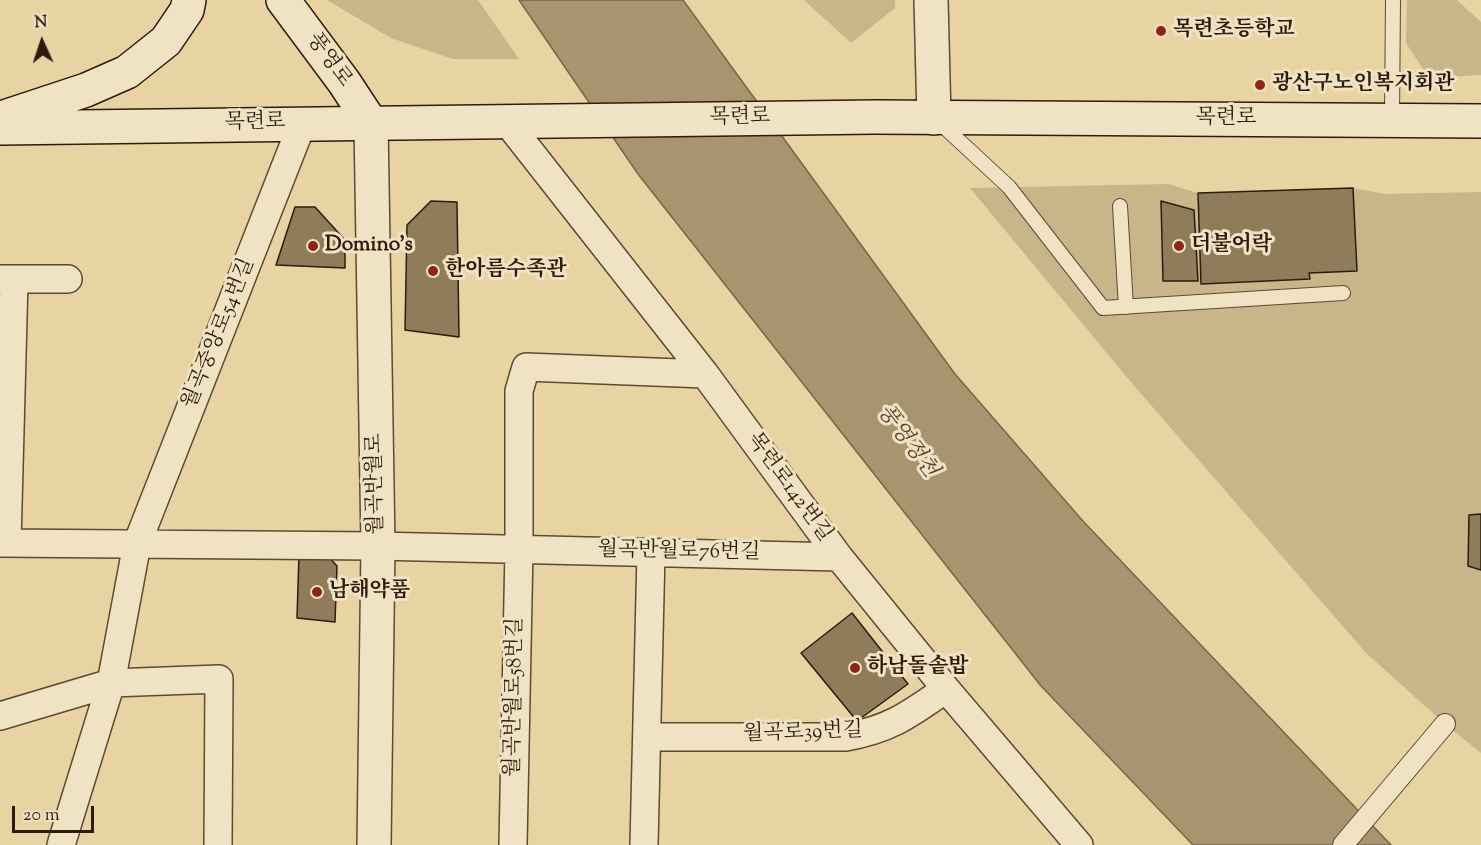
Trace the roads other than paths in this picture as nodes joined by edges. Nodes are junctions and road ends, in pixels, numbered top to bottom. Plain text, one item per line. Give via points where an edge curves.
1 (189, 0) edge
2 (283, 0) edge
3 (931, 0) edge
4 (1393, 0) edge
5 (934, 117) junction
6 (0, 118) edge
7 (1392, 119) junction
8 (1481, 121) edge
9 (523, 122) junction
10 (371, 123) junction
11 (302, 124) junction
12 (0, 128) edge
13 (1120, 206) dead end
14 (7, 279) edge
15 (68, 279) dead end
16 (1343, 293) dead end
17 (1126, 307) junction
18 (705, 374) junction
19 (4, 543) edge
20 (137, 544) junction
21 (378, 546) junction
22 (519, 549) junction
23 (651, 552) junction
24 (839, 557) junction
25 (111, 683) junction
26 (946, 689) junction
27 (0, 716) edge
28 (1445, 724) dead end
29 (647, 737) junction
30 (61, 845) edge
31 (218, 845) edge
32 (374, 845) edge
33 (513, 845) edge
34 (644, 845) edge
35 (1079, 845) edge
36 (1343, 845) edge

1 - 6 main road via 187,10 166,41 127,72
2 - 10 main road, 풍영로
3 - 5 main road
4 - 7 lane
5 - 7 main road, 목련로
5 - 9 main road, 목련로
5 - 17 lane via 1009,187 1103,308
7 - 8 main road, 목련로
9 - 10 main road, 목련로
9 - 18 street, 목련로142번길
10 - 11 main road, 목련로
10 - 21 main road, 월곡반월로
11 - 12 main road, 목련로
11 - 20 street, 월곡중앙로54번길
13 - 17 lane
14 - 15 street
14 - 19 street
16 - 17 lane
18 - 22 street via 526,367 519,391
18 - 24 street, 목련로142번길
19 - 20 street
20 - 21 street
20 - 25 street, 월곡중앙로54번길
21 - 22 street, 월곡반월로76번길
21 - 32 main road, 월곡반월로
22 - 23 street, 월곡반월로76번길
22 - 33 street, 월곡반월로58번길
23 - 24 street, 월곡반월로76번길
23 - 29 street
24 - 26 street, 목련로142번길
25 - 27 street
25 - 30 street, 월곡중앙로54번길
25 - 31 street via 219,679
26 - 29 street, 월곡로39번길 via 889,726 846,737
26 - 35 street, 목련로142번길
28 - 36 street
29 - 34 street

